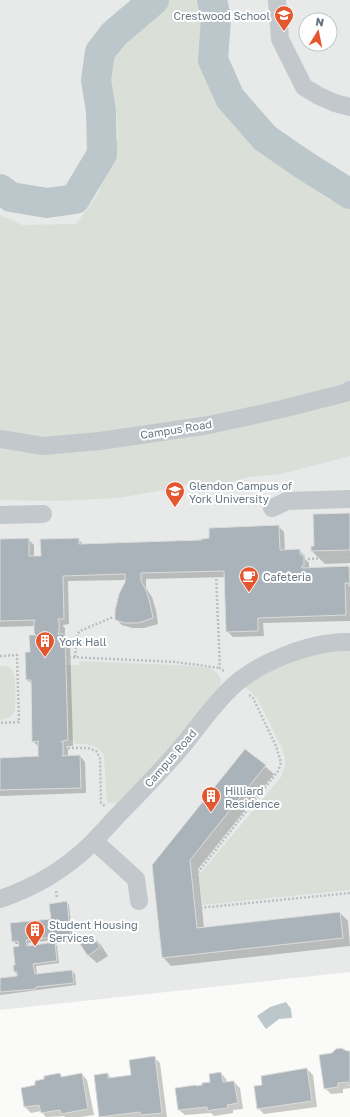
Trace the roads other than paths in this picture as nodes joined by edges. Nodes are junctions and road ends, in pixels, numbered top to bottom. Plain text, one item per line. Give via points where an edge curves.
1 (277, 0) edge
2 (350, 107) edge
3 (350, 390) edge
4 (0, 439) edge
5 (350, 499) edge
6 (272, 508) dead end
7 (43, 514) dead end
8 (0, 515) edge
9 (350, 642) edge
10 (94, 841) junction
11 (0, 899) edge
12 (139, 901) dead end

1 - 2 lane via 280,39 304,87 335,104
3 - 4 lane, Campus Road via 282,409 209,425 100,441 43,446
5 - 6 lane via 287,502
7 - 8 lane
9 - 10 lane, Campus Road via 315,645 287,654 262,666 235,684 174,756
10 - 11 lane, Campus Road via 49,876
10 - 12 lane via 136,879

